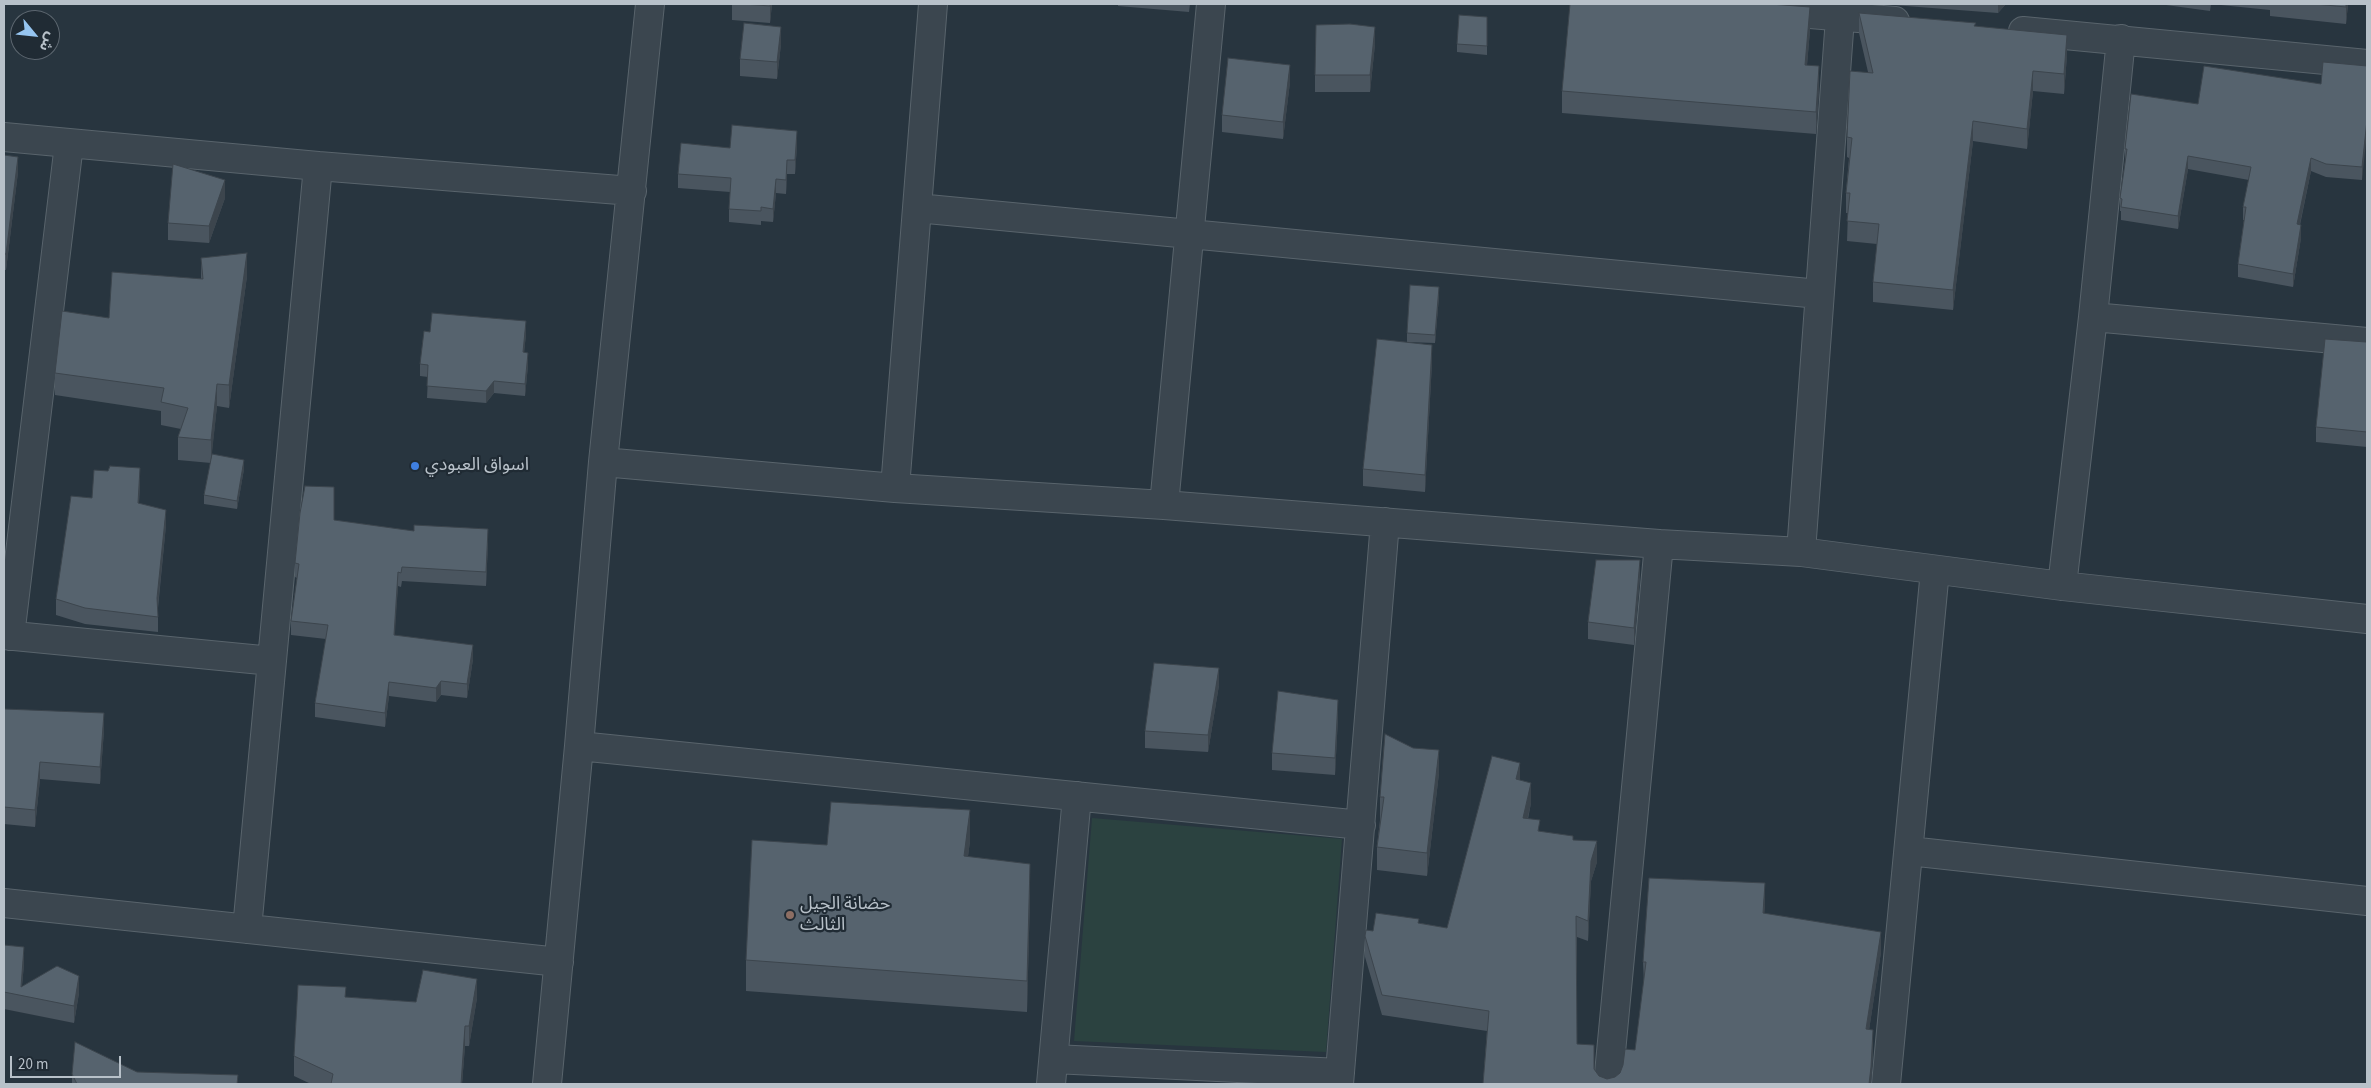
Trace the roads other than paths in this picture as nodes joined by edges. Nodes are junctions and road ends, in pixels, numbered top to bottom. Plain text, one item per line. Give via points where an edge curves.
1 (650, 4) edge
2 (933, 4) edge
3 (1211, 4) edge
4 (1746, 8) edge
5 (1841, 10) edge
6 (1918, 23) edge
7 (1995, 29) edge
8 (2121, 39) junction
9 (2367, 64) edge
10 (4, 138) edge
11 (69, 144) junction
12 (318, 166) junction
13 (632, 191) junction
14 (917, 208) junction
15 (1188, 234) junction
16 (1819, 294) junction
17 (2093, 317) junction
18 (2367, 342) edge
19 (603, 462) junction
20 (895, 488) junction
21 (1164, 505) junction
22 (1385, 522) junction
23 (1659, 544) junction
24 (1801, 552) junction
25 (1935, 570) junction
26 (2062, 586) junction
27 (2367, 619) edge
28 (7, 635) edge
29 (272, 661) junction
30 (579, 746) junction
31 (1077, 796) junction
32 (1361, 824) junction
33 (1909, 850) junction
34 (2367, 901) edge
35 (4, 903) edge
36 (247, 929) junction
37 (559, 962) junction
38 (1052, 1072) edge
39 (1340, 1078) edge
40 (547, 1084) edge
41 (1608, 1084) edge
42 (1886, 1084) edge

1 - 13 street
2 - 14 street
3 - 15 street
4 - 5 street
5 - 6 street
5 - 16 street
7 - 8 street
8 - 9 street
8 - 17 street
10 - 11 street
11 - 12 street
11 - 28 street
12 - 13 street
12 - 29 street
13 - 19 street
14 - 15 street
14 - 20 street
15 - 16 street
15 - 21 street
16 - 24 street
17 - 18 street
17 - 26 street
19 - 20 street
19 - 30 street
20 - 21 street
21 - 22 street
22 - 23 street
22 - 32 street
23 - 24 street
23 - 41 street
24 - 25 street
25 - 26 street
25 - 33 street
26 - 27 street
28 - 29 street
29 - 36 street
30 - 31 street
30 - 37 street
31 - 32 street
31 - 38 street
32 - 39 street
33 - 34 street
33 - 42 street
35 - 36 street
36 - 37 street
37 - 40 street
38 - 39 street

